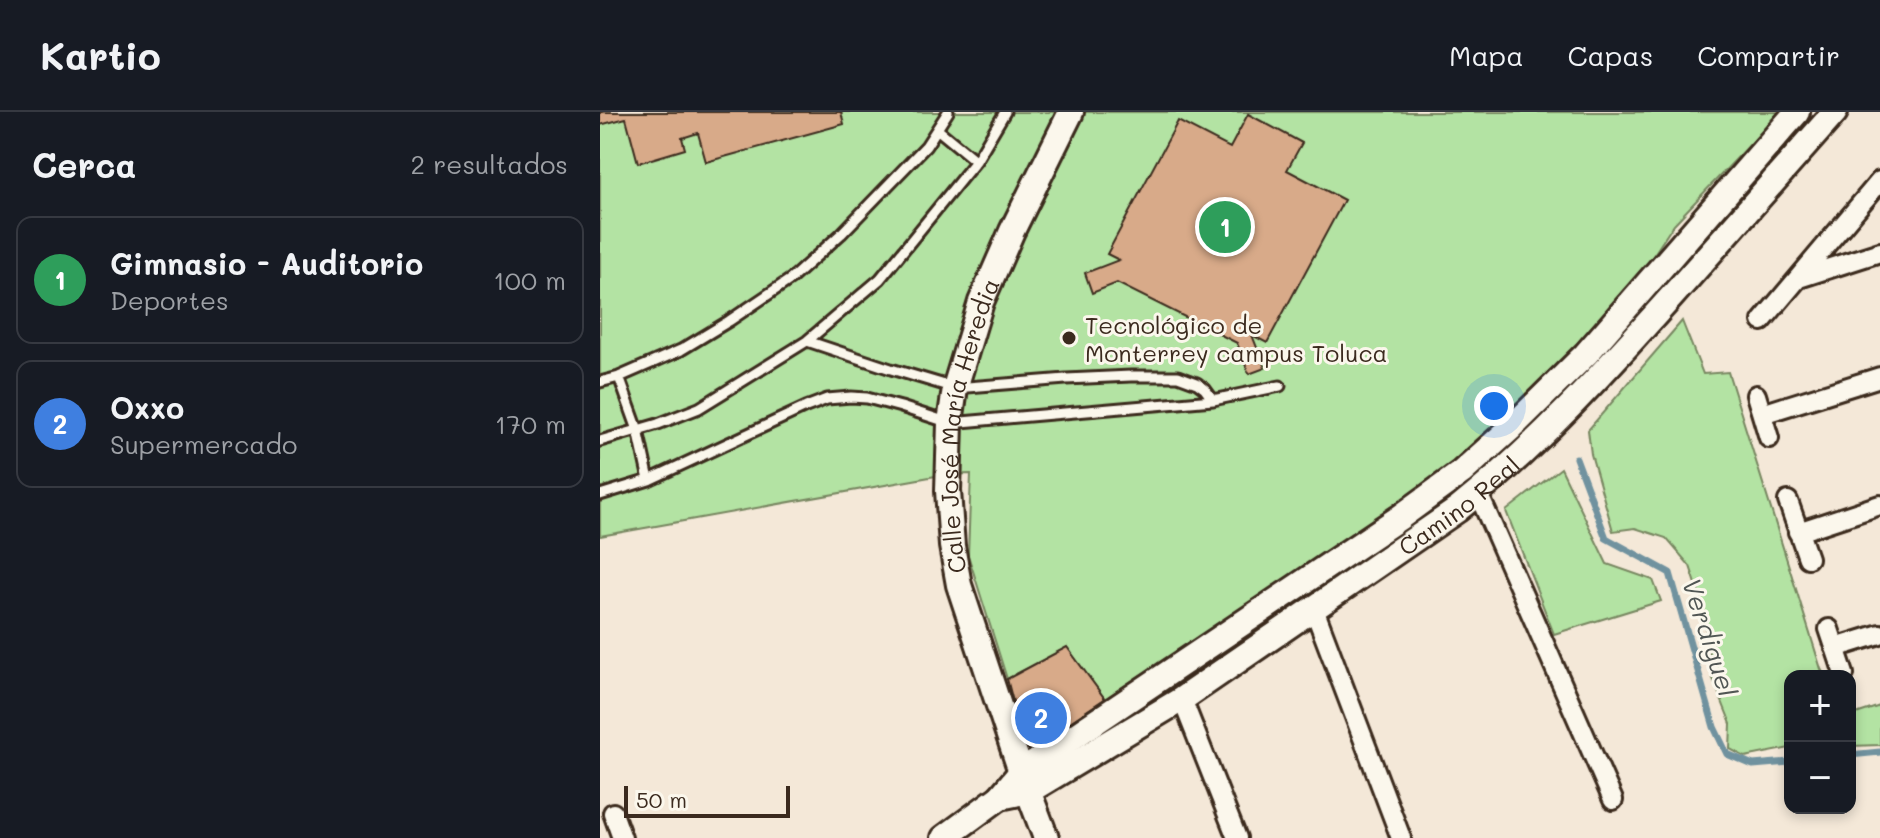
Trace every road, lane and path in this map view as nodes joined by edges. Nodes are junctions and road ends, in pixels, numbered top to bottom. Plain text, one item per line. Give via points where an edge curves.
1 (948, 112) edge
2 (1005, 112) edge
3 (1071, 112) edge
4 (1797, 112) edge
5 (1835, 112) edge
6 (937, 129) junction
7 (976, 161) junction
8 (1880, 181) edge
9 (1880, 252) edge
10 (1796, 279) junction
11 (1762, 321) dead end
12 (807, 341) junction
13 (619, 377) junction
14 (1880, 377) edge
15 (600, 382) edge
16 (1280, 386) dead end
17 (955, 388) junction
18 (1756, 395) dead end
19 (1213, 400) junction
20 (1762, 414) junction
21 (950, 423) junction
22 (638, 430) junction
23 (1769, 438) dead end
24 (600, 441) edge
25 (649, 480) junction
26 (1478, 493) junction
27 (600, 495) edge
28 (1788, 501) dead end
29 (1880, 505) edge
30 (1399, 518) junction
31 (1798, 532) junction
32 (1416, 538) junction
33 (1808, 558) dead end
34 (1314, 609) junction
35 (1829, 629) dead end
36 (1880, 634) edge
37 (1835, 648) junction
38 (1843, 670) edge
39 (1182, 699) junction
40 (1025, 782) junction
41 (1613, 800) dead end
42 (613, 813) dead end
43 (622, 838) edge
44 (944, 838) edge
45 (1046, 838) edge
46 (1237, 838) edge
47 (1401, 838) edge

1 - 6 lane
2 - 7 lane
3 - 17 main road, Calle José María Heredia via 981,302
4 - 30 main road, Camino Real via 1586,354 1462,472
5 - 26 main road, Camino Real via 1600,376
6 - 7 lane
6 - 13 lane via 841,234 791,279 681,350
7 - 12 lane via 880,279
8 - 10 street
9 - 10 street
10 - 11 street
12 - 17 lane
12 - 22 lane via 699,408
13 - 15 lane
13 - 22 lane
14 - 20 street
16 - 19 lane
17 - 19 lane via 1178,376 1197,383
17 - 21 main road, Calle José María Heredia
18 - 20 street
19 - 21 lane
20 - 23 street
21 - 25 lane via 867,398 827,399
21 - 40 main road, Calle José María Heredia via 948,491 959,585
22 - 24 lane
22 - 25 lane
25 - 27 lane
26 - 32 main road, Camino Real
26 - 41 street
28 - 31 street
29 - 31 street
30 - 32 main road
30 - 40 main road, Camino Real
31 - 33 street
32 - 34 main road, Camino Real
34 - 39 main road, Camino Real
34 - 47 street
35 - 37 street
36 - 37 street
37 - 38 street
39 - 40 main road, Camino Real
39 - 46 street
40 - 44 main road, Camino Real
40 - 45 main road, Calle José María Heredia
42 - 43 street

